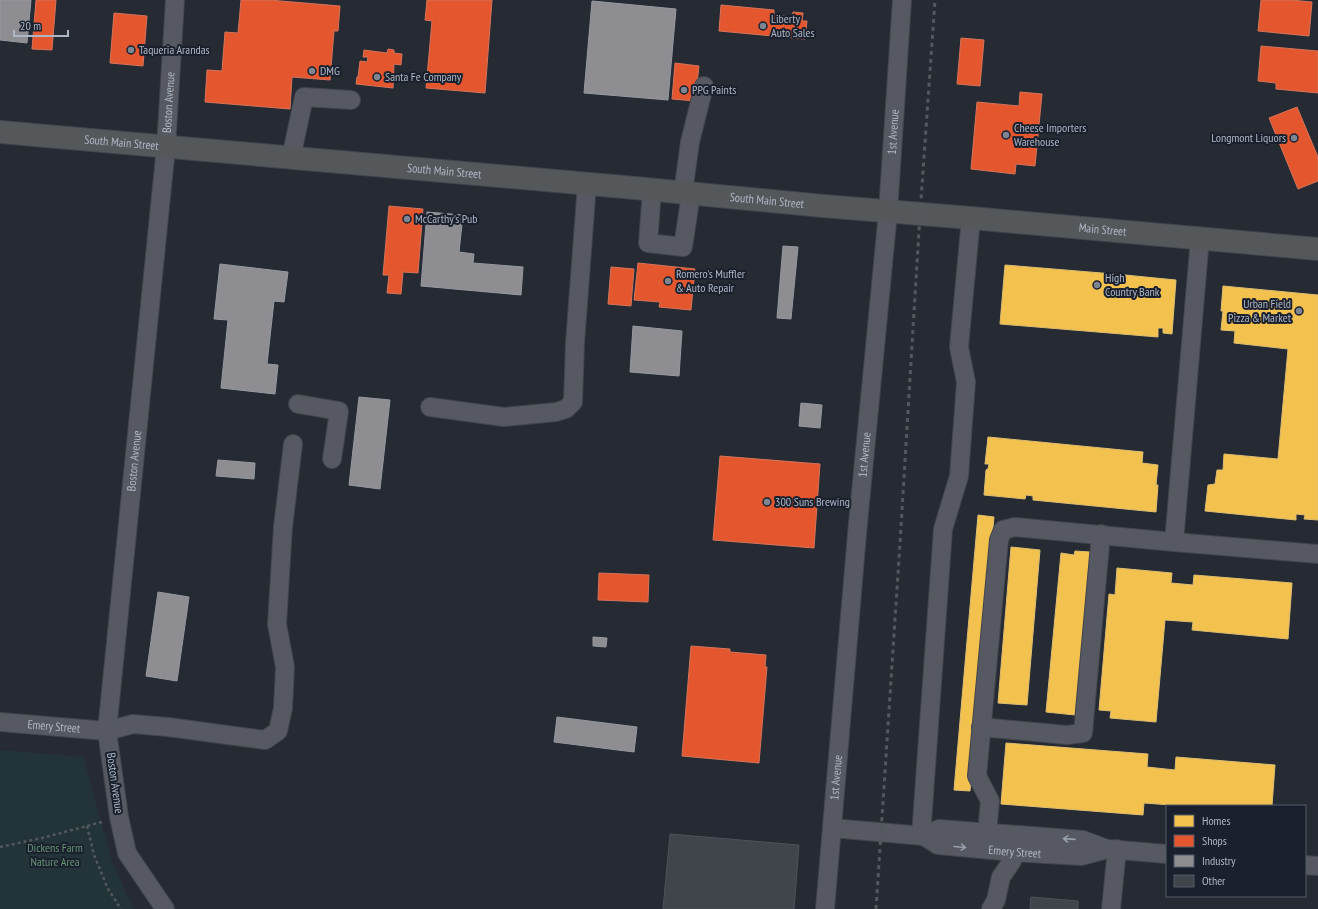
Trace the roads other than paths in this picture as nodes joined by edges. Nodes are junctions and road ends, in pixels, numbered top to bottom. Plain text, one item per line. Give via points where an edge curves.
1 (176, 0) edge
2 (902, 0) edge
3 (704, 86) dead end
4 (351, 100) dead end
5 (0, 132) edge
6 (166, 147) junction
7 (291, 158) junction
8 (587, 184) junction
9 (652, 190) junction
10 (687, 194) junction
11 (888, 212) junction
12 (972, 218) junction
13 (1200, 238) junction
14 (1318, 249) edge
15 (298, 404) dead end
16 (430, 407) dead end
17 (293, 444) dead end
18 (332, 459) dead end
19 (1101, 534) junction
20 (1174, 542) junction
21 (1318, 554) edge
22 (0, 722) edge
23 (981, 727) junction
24 (107, 731) junction
25 (832, 828) junction
26 (987, 833) junction
27 (922, 836) junction
28 (1112, 849) junction
29 (1012, 852) junction
30 (1166, 854) edge
31 (1306, 865) edge
32 (1318, 866) edge
33 (165, 909) edge
34 (825, 909) edge
35 (991, 909) edge
36 (1111, 909) edge

1 - 6 street, Boston Avenue
2 - 11 street, 1st Avenue
3 - 10 street via 690,142
4 - 7 street via 304,97
5 - 6 highway, South Main Street
6 - 7 highway, South Main Street
6 - 24 street, Boston Avenue
7 - 8 highway, South Main Street
8 - 9 highway, South Main Street
8 - 16 street via 573,402 566,409 556,412 504,417
9 - 10 highway, South Main Street
9 - 10 street via 648,243 683,247
10 - 11 highway, South Main Street
11 - 12 highway, Main Street
11 - 25 street, 1st Avenue
12 - 13 highway, Main Street
12 - 27 street via 959,347 966,382 959,476 943,529
13 - 14 highway, Main Street
13 - 20 street
15 - 18 street via 339,411
17 - 24 street, Emery Street via 282,526 277,624 285,667 283,708 278,731 265,740 168,726 133,724
19 - 20 street
19 - 23 street via 1015,527 1003,530 998,540
19 - 23 street via 1083,733 1067,735
20 - 21 street
22 - 24 street, Emery Street
23 - 26 street via 977,776 990,800
24 - 33 street, Boston Avenue via 119,817 127,853
25 - 27 street, Emery Street
25 - 34 street, 1st Avenue
26 - 27 street, Emery Street via 939,829
28 -> 26 street, Emery Street via 1083,840
27 -> 29 street, Emery Street via 938,845
28 - 29 street, Emery Street via 1081,856
28 - 30 street, Emery Street
28 - 36 street
29 - 35 street via 1012,861 1001,877 996,900
31 - 32 street

